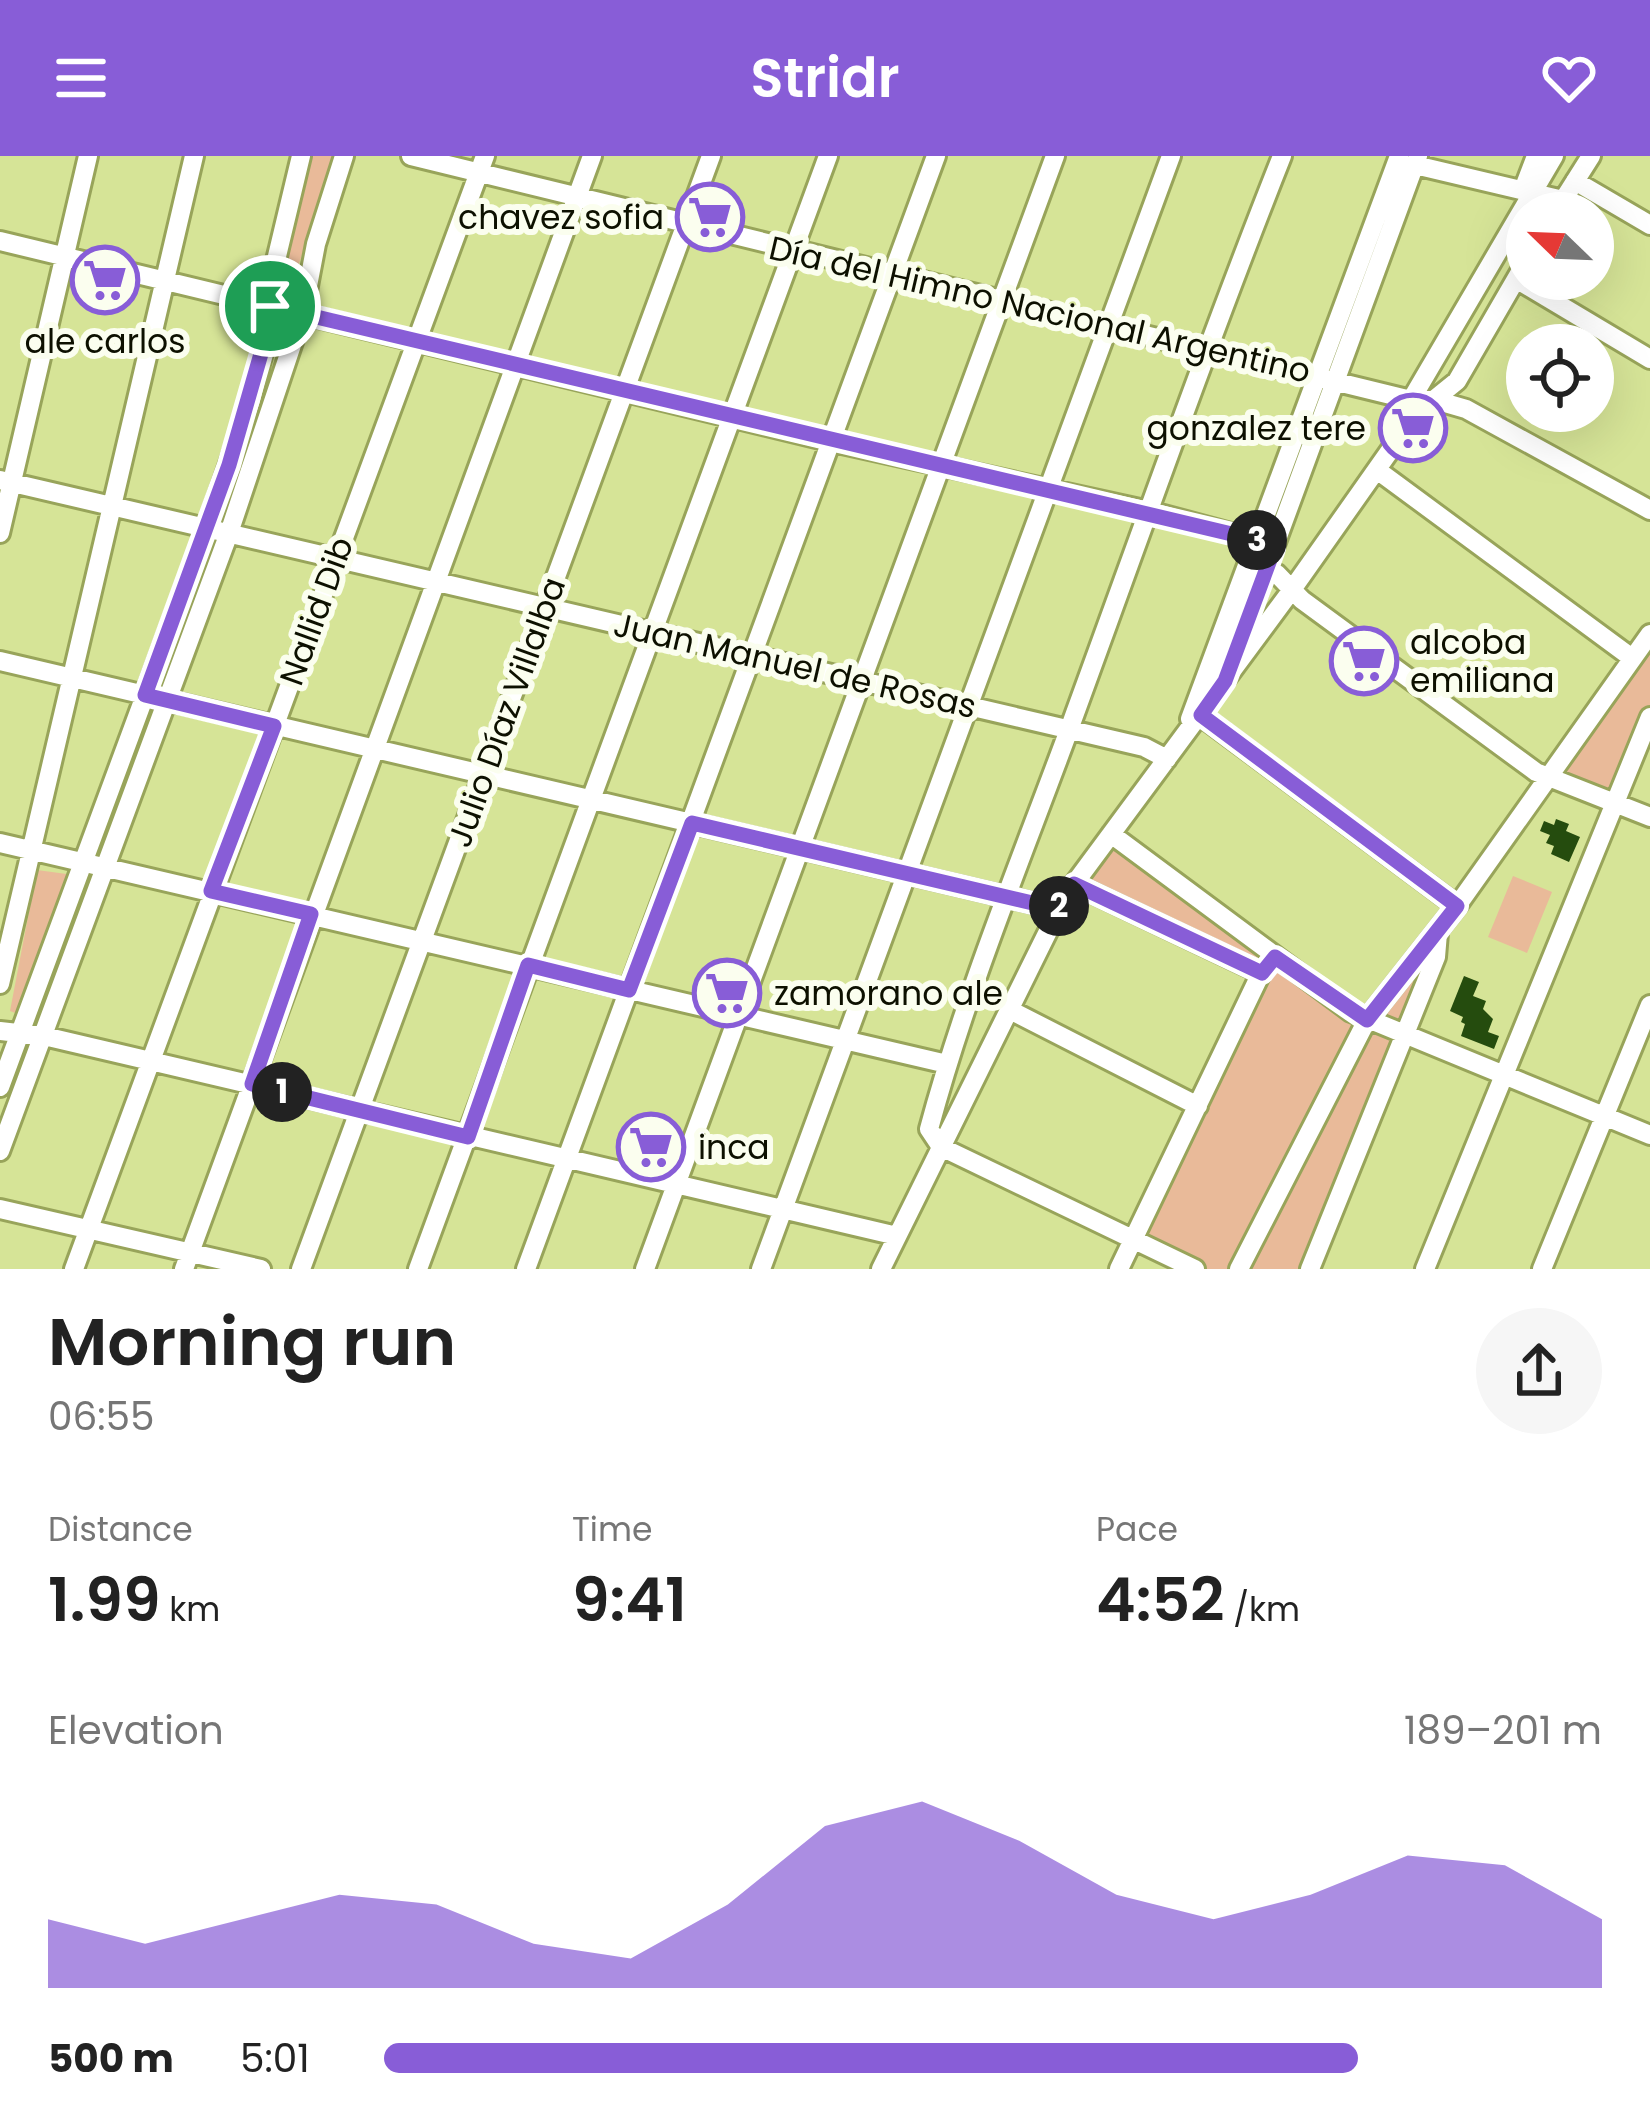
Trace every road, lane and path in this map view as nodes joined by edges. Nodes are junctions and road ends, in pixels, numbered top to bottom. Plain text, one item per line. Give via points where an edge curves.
1 (88, 156) edge
2 (194, 156) edge
3 (301, 156) edge
4 (344, 156) edge
5 (411, 156) edge
6 (592, 156) edge
7 (711, 156) edge
8 (829, 156) edge
9 (937, 156) edge
10 (1055, 156) edge
11 (1172, 156) edge
12 (1282, 156) edge
13 (1536, 156) edge
14 (1554, 156) edge
15 (1591, 156) edge
16 (1401, 159) edge
17 (482, 165) edge
18 (1575, 181) junction
19 (1527, 191) junction
20 (1568, 192) edge
21 (577, 198) junction
22 (686, 224) junction
23 (1650, 225) edge
24 (0, 241) edge
25 (794, 250) junction
26 (64, 258) junction
27 (892, 274) junction
28 (165, 282) junction
29 (1506, 296) edge
30 (1551, 300) edge
31 (1002, 301) junction
32 (286, 309) junction
33 (1108, 327) junction
34 (416, 340) junction
35 (1205, 350) junction
36 (1650, 359) edge
37 (518, 364) junction
38 (1326, 377) junction
39 (625, 390) junction
40 (1411, 400) junction
41 (1435, 400) junction
42 (733, 416) junction
43 (832, 442) junction
44 (943, 466) junction
45 (1377, 470) junction
46 (6, 482) edge
47 (1048, 489) junction
48 (110, 507) junction
49 (1650, 509) edge
50 (1149, 512) junction
51 (207, 528) junction
52 (230, 532) junction
53 (0, 533) edge
54 (1262, 554) junction
55 (336, 557) junction
56 (438, 579) junction
57 (1291, 591) junction
58 (546, 607) junction
59 (653, 631) junction
60 (1650, 634) edge
61 (755, 655) junction
62 (1632, 658) junction
63 (0, 661) edge
64 (71, 676) junction
65 (1225, 681) junction
66 (861, 682) junction
67 (145, 695) junction
68 (167, 701) junction
69 (968, 707) junction
70 (1201, 715) junction
71 (1650, 717) edge
72 (274, 726) junction
73 (1069, 729) junction
74 (1182, 740) junction
75 (375, 749) junction
76 (1167, 760) junction
77 (483, 775) junction
78 (1550, 778) junction
79 (592, 798) junction
80 (1616, 804) junction
81 (1650, 817) edge
82 (692, 823) junction
83 (1112, 834) junction
84 (0, 844) edge
85 (801, 847) junction
86 (32, 851) junction
87 (85, 862) junction
88 (105, 867) junction
89 (906, 873) junction
90 (1074, 884) junction
91 (211, 891) junction
92 (1008, 895) junction
93 (1457, 906) junction
94 (1058, 909) junction
95 (311, 914) junction
96 (1438, 931) junction
97 (421, 939) junction
98 (528, 965) junction
99 (1268, 965) junction
100 (0, 984) edge
101 (629, 990) junction
102 (1650, 1005) edge
103 (1010, 1010) junction
104 (739, 1016) junction
105 (1367, 1020) junction
106 (0, 1031) edge
107 (1406, 1035) junction
108 (22, 1036) junction
109 (44, 1036) junction
110 (843, 1041) junction
111 (149, 1061) junction
112 (947, 1064) junction
113 (1505, 1076) junction
114 (252, 1084) junction
115 (0, 1087) edge
116 (1198, 1106) junction
117 (360, 1109) junction
118 (1605, 1116) junction
119 (1650, 1135) edge
120 (468, 1137) junction
121 (941, 1148) junction
122 (0, 1151) edge
123 (568, 1159) junction
124 (676, 1185) junction
125 (0, 1209) edge
126 (781, 1210) junction
127 (89, 1229) junction
128 (897, 1236) junction
129 (1134, 1239) junction
130 (187, 1261) edge
131 (74, 1269) edge
132 (261, 1269) edge
133 (301, 1269) edge
134 (418, 1269) edge
135 (526, 1269) edge
136 (645, 1269) edge
137 (761, 1269) edge
138 (881, 1269) edge
139 (1119, 1269) edge
140 (1196, 1269) edge
141 (1239, 1269) edge
142 (1310, 1269) edge
143 (1425, 1269) edge
144 (1542, 1269) edge

1 - 26 street
2 - 28 street
3 - 32 street via 272,278
4 - 32 street
5 - 17 street, Día del Himno Nacional Argentino
6 - 21 street
7 - 22 street, Julio Díaz Villalba
8 - 25 street
9 - 27 street
10 - 31 street
11 - 33 street
12 - 35 street
13 - 19 street
14 - 19 street
15 - 18 street
16 - 19 street
16 - 38 street
17 - 21 street, Día del Himno Nacional Argentino
17 - 34 street, Nallid Dib
18 - 20 street
18 - 23 street
19 - 40 street
21 - 22 street, Día del Himno Nacional Argentino
21 - 37 street
22 - 25 street, Día del Himno Nacional Argentino
22 - 39 street, Julio Díaz Villalba
24 - 26 street
25 - 27 street, Día del Himno Nacional Argentino
25 - 42 street
26 - 28 street
26 - 46 street
27 - 31 street, Día del Himno Nacional Argentino
27 - 43 street
28 - 32 street
28 - 48 street
29 - 41 street via 1457,381
30 - 36 street
31 - 33 street, Día del Himno Nacional Argentino
31 - 44 street
32 - 34 street
32 - 51 street via 266,340
32 - 52 street
33 - 35 street, Día del Himno Nacional Argentino
33 - 47 street
34 - 37 street
34 - 55 street, Nallid Dib
35 - 38 street, Día del Himno Nacional Argentino
35 - 50 street
37 - 39 street
37 - 56 street
38 - 40 street, Día del Himno Nacional Argentino
38 - 54 street
39 - 42 street
39 - 58 street, Julio Díaz Villalba
40 - 41 street, Día del Himno Nacional Argentino
41 - 45 street
41 - 49 street, Día del Himno Nacional Argentino
42 - 43 street
42 - 59 street
43 - 44 street
43 - 61 street
44 - 47 street
44 - 66 street
45 - 57 street
45 - 62 street
46 - 48 street, Juan Manuel de Rosas
46 - 53 street
47 - 50 street
47 - 69 street
48 - 51 street, Juan Manuel de Rosas
48 - 64 street
50 - 54 street
50 - 73 street
51 - 52 street, Juan Manuel de Rosas
51 - 67 street
52 - 55 street, Juan Manuel de Rosas
52 - 68 street
54 - 57 street
54 - 65 street
54 - 74 street
55 - 56 street, Juan Manuel de Rosas
55 - 72 street, Nallid Dib
56 - 58 street, Juan Manuel de Rosas
56 - 75 street
57 - 65 street
57 - 78 street
58 - 59 street, Juan Manuel de Rosas
58 - 77 street, Julio Díaz Villalba
59 - 61 street, Juan Manuel de Rosas
59 - 79 street
60 - 62 street
61 - 66 street, Juan Manuel de Rosas
61 - 82 street
62 - 78 street
63 - 64 street
64 - 67 street
64 - 86 street
65 - 70 street
66 - 69 street, Juan Manuel de Rosas
66 - 85 street
67 - 68 street
67 - 87 street
68 - 72 street
68 - 88 street
69 - 73 street, Juan Manuel de Rosas
69 - 89 street
70 - 74 street
70 - 93 street
71 - 80 street
72 - 75 street
72 - 91 street, Nallid Dib
73 - 76 street, Juan Manuel de Rosas
73 - 92 street
74 - 76 street
75 - 77 street
75 - 95 street
76 - 83 street
77 - 79 street
77 - 97 street, Julio Díaz Villalba
78 - 80 street
78 - 93 street
79 - 82 street
79 - 98 street
80 - 81 street
80 - 113 street
82 - 85 street
82 - 101 street
83 - 90 street
83 - 99 street
84 - 86 street
85 - 89 street
85 - 104 street
86 - 87 street
86 - 100 street
87 - 88 street
87 - 108 street
88 - 91 street
88 - 109 street
89 - 92 street
89 - 110 street
90 - 94 street
90 - 99 street
91 - 95 street
91 - 111 street, Nallid Dib
92 - 94 street
92 - 112 street
93 - 96 street
94 - 103 street
95 - 97 street
95 - 114 street
96 - 105 street
96 - 107 street
97 - 98 street
97 - 117 street, Julio Díaz Villalba
98 - 101 street
98 - 120 street
99 - 105 street
99 - 116 street
101 - 104 street
101 - 123 street
102 - 118 street
103 - 116 street
103 - 121 street
104 - 110 street
104 - 124 street
105 - 107 street
105 - 141 street
106 - 108 street
107 - 113 street
107 - 142 street
108 - 109 street
108 - 115 street
109 - 111 street
109 - 122 street
110 - 112 street
110 - 126 street
111 - 114 street
111 - 127 street, Nallid Dib
112 - 121 street via 929,1129
113 - 118 street
113 - 143 street
114 - 117 street
114 - 130 street
116 - 129 street
117 - 120 street
117 - 133 street, Julio Díaz Villalba
118 - 119 street
118 - 144 street
120 - 123 street
120 - 134 street
121 - 128 street
121 - 129 street
123 - 124 street
123 - 135 street
124 - 126 street
124 - 136 street
125 - 127 street
126 - 128 street
126 - 137 street
127 - 130 street
127 - 131 street, Nallid Dib
128 - 138 street
129 - 139 street
129 - 140 street
130 - 132 street

